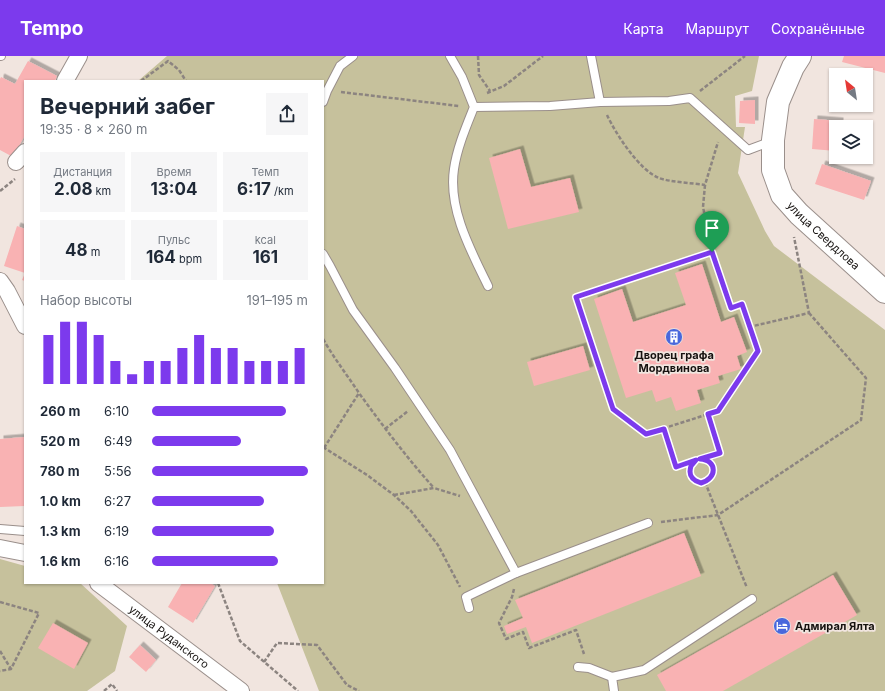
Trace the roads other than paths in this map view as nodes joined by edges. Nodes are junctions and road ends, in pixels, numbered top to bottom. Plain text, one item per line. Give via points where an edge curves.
1 (353, 56) edge
2 (450, 56) edge
3 (591, 56) edge
4 (800, 56) edge
5 (75, 57) edge
6 (66, 80) edge
7 (324, 99) edge
8 (600, 102) junction
9 (474, 107) junction
10 (773, 140) junction
11 (324, 256) edge
12 (0, 281) edge
13 (488, 286) dead end
14 (885, 292) edge
15 (23, 319) edge
16 (648, 523) road end
17 (0, 529) edge
18 (24, 530) edge
19 (0, 548) edge
20 (24, 553) edge
21 (516, 573) junction
22 (99, 584) edge
23 (752, 599) road end
24 (469, 608) dead end
25 (578, 667) dead end
26 (612, 677) junction
27 (240, 691) edge
28 (614, 691) edge

1 - 7 lane via 340,66
2 - 9 lane
3 - 8 lane
4 - 10 main road, улица Свердлова via 778,102
5 - 6 street
8 - 9 lane via 550,106
8 - 10 lane via 669,102 690,98 748,150
9 - 13 lane via 454,170 454,192 458,216
10 - 14 main road, улица Свердлова via 774,170 782,195 799,214
11 - 21 lane via 353,310 450,450
12 - 15 street
16 - 21 lane
17 - 18 lane
19 - 20 street
21 - 24 lane via 466,597
22 - 27 street, улица Руданского
23 - 26 lane via 644,670
25 - 26 lane via 589,668
26 - 28 lane

